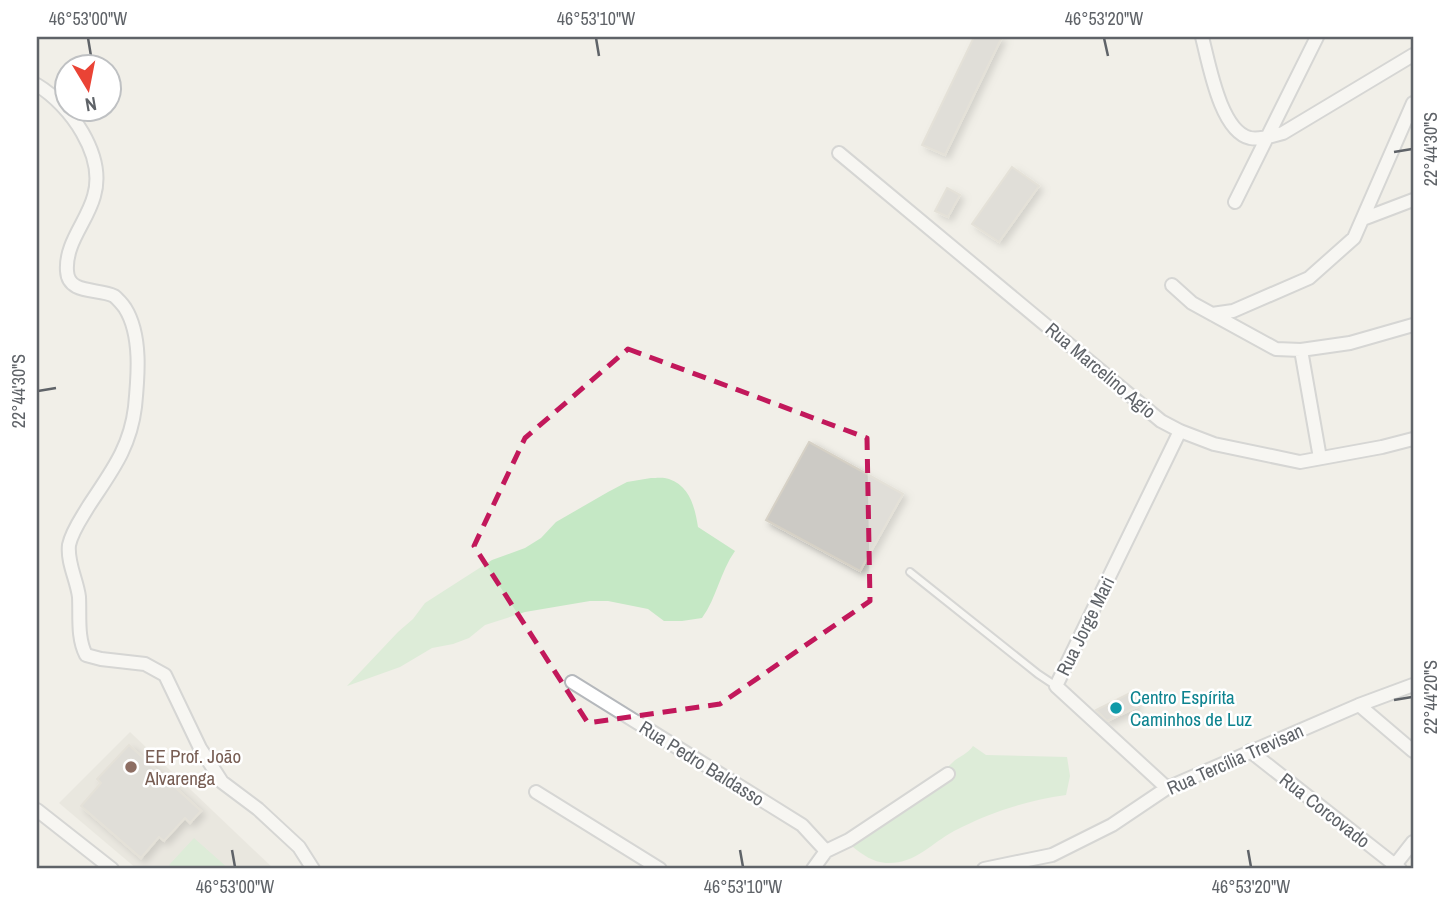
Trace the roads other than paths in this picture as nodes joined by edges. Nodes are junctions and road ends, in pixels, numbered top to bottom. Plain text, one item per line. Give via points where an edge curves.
1 (1202, 37) edge
2 (1317, 37) edge
3 (1413, 55) edge
4 (37, 85) edge
5 (1413, 103) edge
6 (1267, 138) junction
7 (839, 153) dead end
8 (1413, 200) edge
9 (1235, 202) dead end
10 (1363, 219) junction
11 (1172, 285) dead end
12 (1212, 314) junction
13 (1413, 325) edge
14 (1301, 350) junction
15 (1180, 431) junction
16 (1413, 439) edge
17 (1320, 458) junction
18 (910, 572) dead end
19 (572, 682) dead end
20 (1056, 685) junction
21 (1413, 685) edge
22 (1359, 705) junction
23 (1250, 751) junction
24 (1413, 751) edge
25 (948, 774) dead end
26 (1167, 788) junction
27 (536, 792) dead end
28 (37, 810) edge
29 (1413, 842) edge
30 (826, 852) junction
31 (1397, 867) edge
32 (108, 868) edge
33 (313, 869) edge
34 (660, 869) edge
35 (813, 869) edge
36 (984, 869) edge

1 - 6 street via 1225,117 1249,138
2 - 6 street
3 - 6 street via 1283,133
4 - 33 street via 52,94 75,121 91,152 97,180 94,198 69,249 66,271 70,281 86,291 114,296 125,308 134,331 136,355 135,408 125,450 73,531 69,547 78,586 81,645 86,654 145,664 165,675 222,782 299,847
5 - 10 street
6 - 9 street
7 - 15 street, Rua Marcelino Agio via 1161,421
8 - 10 street
10 - 12 street via 1354,238 1309,278 1233,312
11 - 12 street
12 - 14 street via 1276,349
13 - 14 street via 1350,343
14 - 17 street
15 - 17 street, Rua Marcelino Agio via 1214,444 1300,461
15 - 20 street, Rua Jorge Mari
16 - 17 street, Rua Marcelino Agio
18 - 20 lane
19 - 30 street, Rua Pedro Baldasso via 802,825
20 - 26 street, Rua Jorge Mari
21 - 22 street, Rua Tercília Trevisan
22 - 23 street, Rua Tercília Trevisan
22 - 24 street
23 - 26 street, Rua Tercília Trevisan
23 - 31 street, Rua Corcovado
25 - 30 street
26 - 36 street, Rua Tercília Trevisan via 1112,825 1052,855
27 - 34 street
28 - 32 street
29 - 31 street
30 - 35 street

